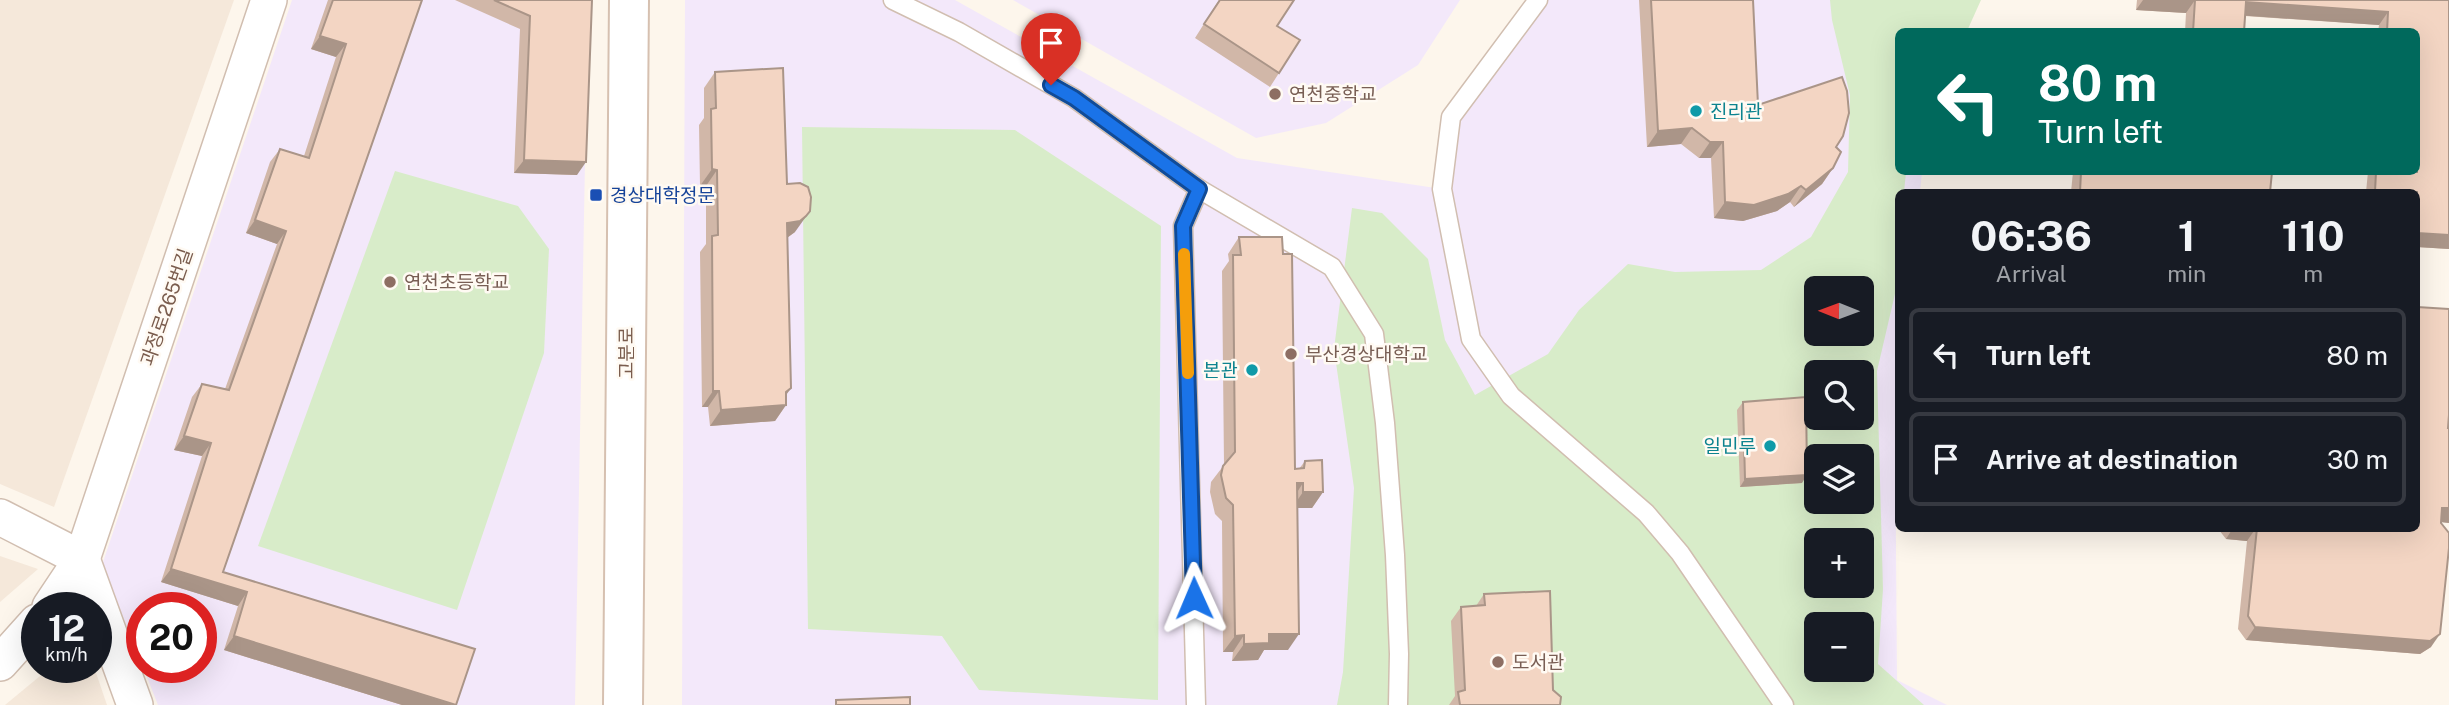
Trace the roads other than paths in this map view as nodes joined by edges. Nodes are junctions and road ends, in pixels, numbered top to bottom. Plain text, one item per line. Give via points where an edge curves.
1 (269, 0) edge
2 (629, 0) edge
3 (893, 0) edge
4 (1538, 0) edge
5 (1199, 189) junction
6 (0, 517) edge
7 (82, 559) junction
8 (60, 592) edge
9 (21, 640) edge
10 (0, 663) edge
11 (135, 705) edge
12 (623, 705) edge
13 (1196, 705) edge
14 (1398, 705) edge
15 (1784, 705) edge

1 - 7 street, 과정로265번길
2 - 12 main road, 고분로
3 - 5 lane via 1074,98
4 - 15 lane via 1451,117 1442,189 1471,339 1511,396 1646,513 1680,553
5 - 13 lane via 1183,226
5 - 14 lane via 1332,267 1374,334 1395,555
6 - 7 street
7 - 8 street, 과정로265번길
7 - 11 street
9 - 10 street

